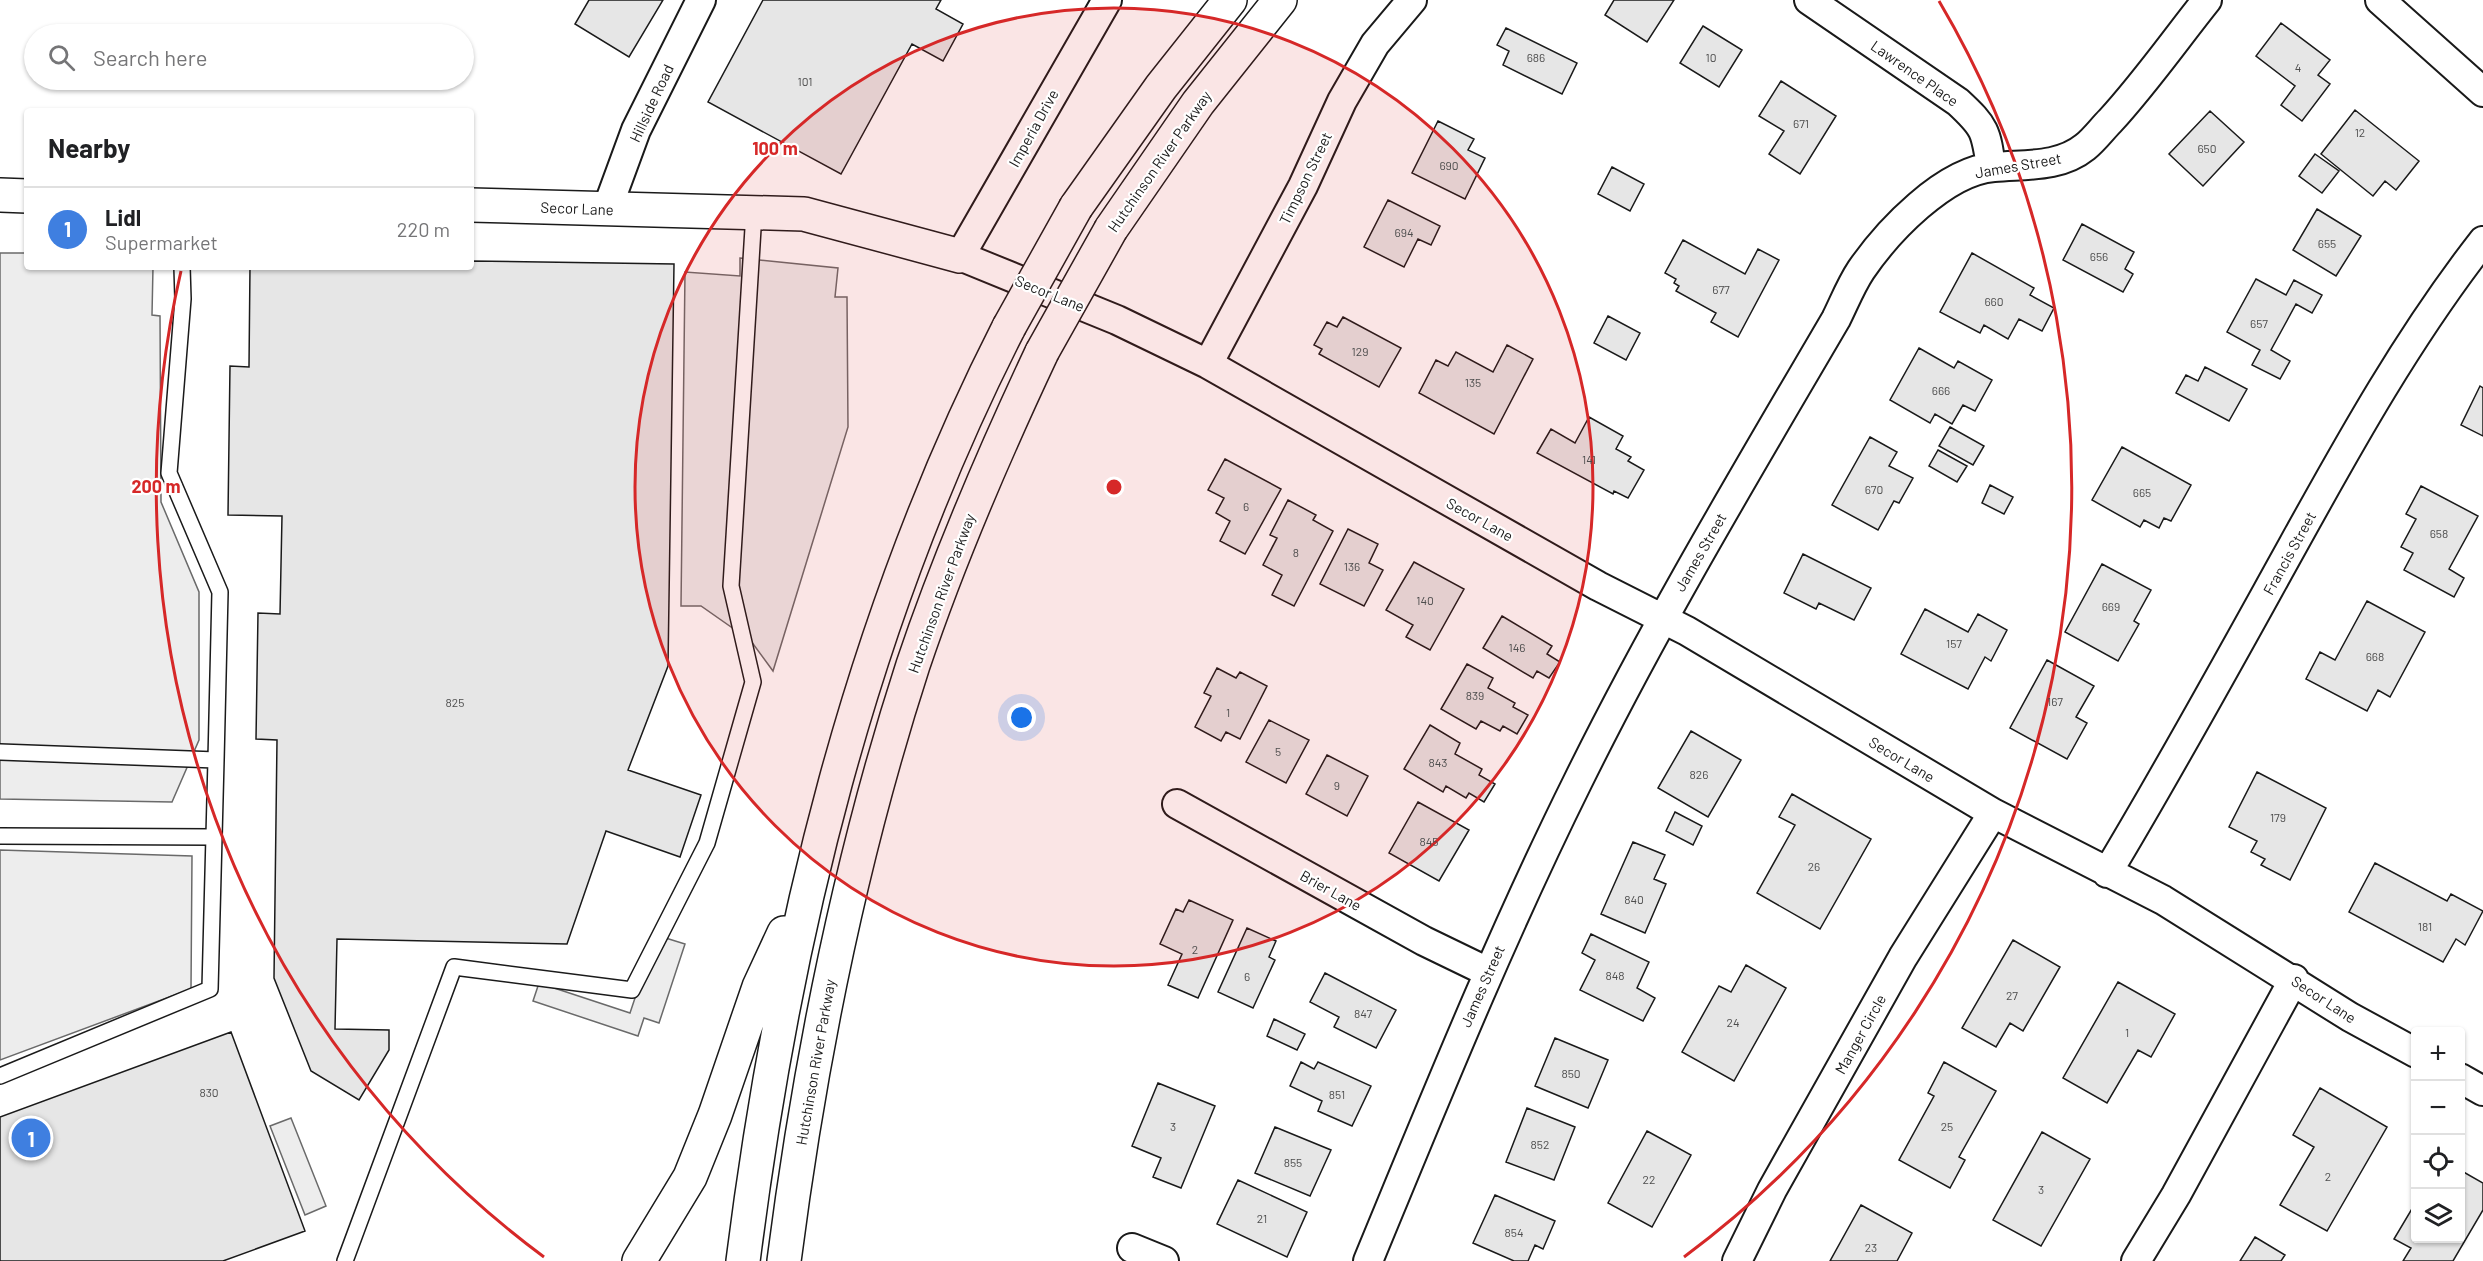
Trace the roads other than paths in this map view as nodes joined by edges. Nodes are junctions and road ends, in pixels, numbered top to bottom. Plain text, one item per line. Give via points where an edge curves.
1 (701, 0) edge
2 (1107, 0) edge
3 (1230, 0) edge
4 (1280, 0) edge
5 (1412, 0) edge
6 (1809, 0) edge
7 (2207, 0) edge
8 (2380, 0) edge
9 (2483, 92) edge
10 (1991, 167) junction
11 (0, 195) edge
12 (24, 196) edge
13 (474, 205) edge
14 (607, 209) junction
15 (754, 212) junction
16 (2483, 241) edge
17 (960, 256) junction
18 (182, 270) edge
19 (1208, 364) junction
20 (1662, 619) junction
21 (0, 752) edge
22 (216, 760) junction
23 (1176, 804) dead end
24 (1993, 813) junction
25 (0, 836) edge
26 (212, 837) junction
27 (812, 871) junction
28 (2107, 873) junction
29 (1488, 972) junction
30 (2294, 979) junction
31 (2411, 1051) edge
32 (0, 1076) edge
33 (2465, 1081) edge
34 (2483, 1091) edge
35 (1132, 1248) dead end
36 (785, 1260) edge
37 (345, 1261) edge
38 (639, 1261) edge
39 (743, 1261) edge
40 (1164, 1261) edge
41 (1368, 1261) edge
42 (1737, 1261) edge
43 (2136, 1261) edge

1 - 14 street, Hillside Road via 636,130
2 - 17 street, Imperia Drive
3 - 27 main road, bridge via 1161,87 1076,207 1009,327 933,488 892,597 857,702
4 - 36 main road, Hutchinson River Parkway, bridge via 1198,103 1111,229 1042,352 947,574 885,758 853,880 815,1049
5 - 19 street, Timpson Street via 1375,44 1342,101
6 - 10 street, Lawrence Place via 1959,102 1987,134
7 - 10 street, James Street via 2123,107 2085,148 2060,161
8 - 9 street
10 - 20 street, James Street via 1968,174 1929,199 1901,222 1870,258
11 - 12 main road
13 - 14 main road, Secor Lane
14 - 15 main road, Secor Lane
15 - 17 main road, Secor Lane via 804,214
15 - 37 lane via 731,586 753,682 706,843 632,990 454,967
16 - 28 street, Francis Street via 2435,304 2356,432 2170,768
17 - 19 street, Secor Lane via 1117,320
18 - 22 lane via 169,473 220,592
19 - 20 street, Secor Lane
20 - 24 street, Secor Lane
20 - 29 street, James Street via 1578,782
21 - 22 lane
22 - 26 lane
23 - 29 street, Brier Lane via 1424,941
24 - 28 street, Secor Lane
24 - 42 street, Manger Circle via 1903,957 1772,1190
25 - 26 lane
26 - 32 lane via 210,989
27 - 38 main road via 759,987 719,1106 690,1177
27 - 39 main road via 774,1054
28 - 30 street, Secor Lane via 2163,900
29 - 41 street, James Street
30 - 31 street, Secor Lane via 2350,1017
30 - 43 street
33 - 34 street
35 - 40 street

